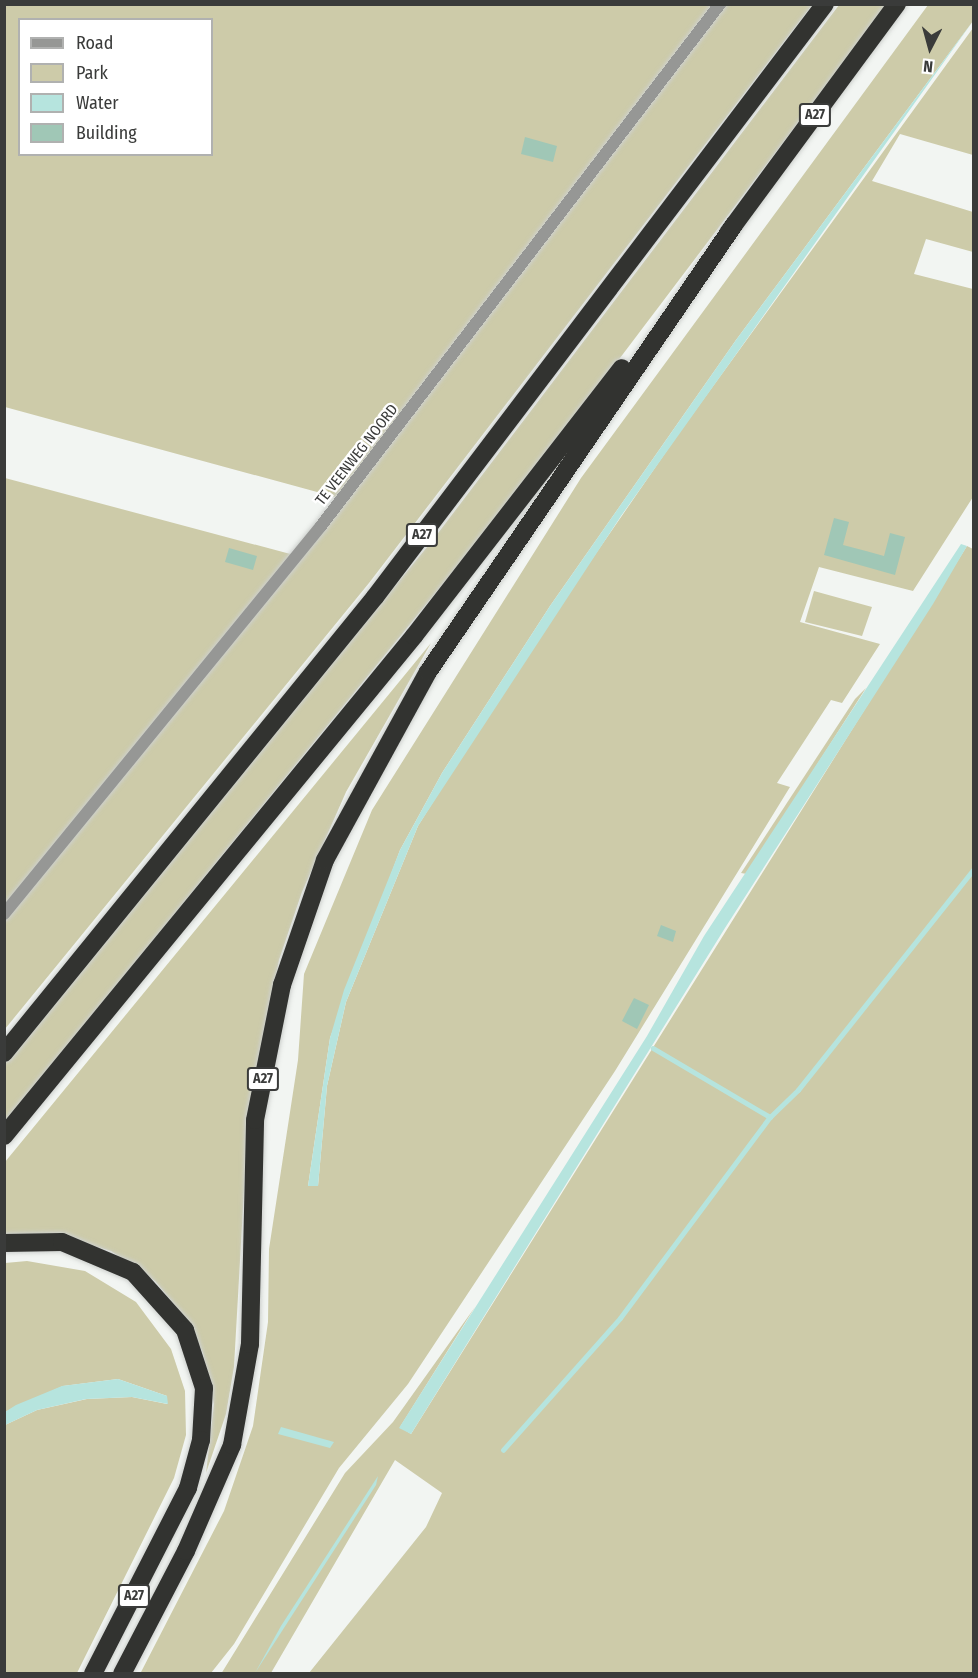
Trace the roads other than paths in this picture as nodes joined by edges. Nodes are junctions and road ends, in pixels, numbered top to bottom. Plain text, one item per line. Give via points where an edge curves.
1 (720, 4) edge
2 (825, 4) edge
3 (897, 4) edge
4 (734, 225) junction
5 (4, 914) edge
6 (4, 1053) edge
7 (4, 1136) edge
8 (4, 1243) edge
9 (93, 1674) edge
10 (122, 1674) edge

1 - 5 street, TE VEENWEG NOORD via 321,526
2 - 6 highway, A27 via 375,597
3 - 4 highway, A27
4 - 7 highway, A27 via 414,636
4 - 10 highway, A27 via 428,672 325,860 282,985 255,1120 250,1344 237,1423 217,1485
8 - 9 highway, A27 via 62,1242 133,1272 185,1330 204,1388 201,1440 188,1488

